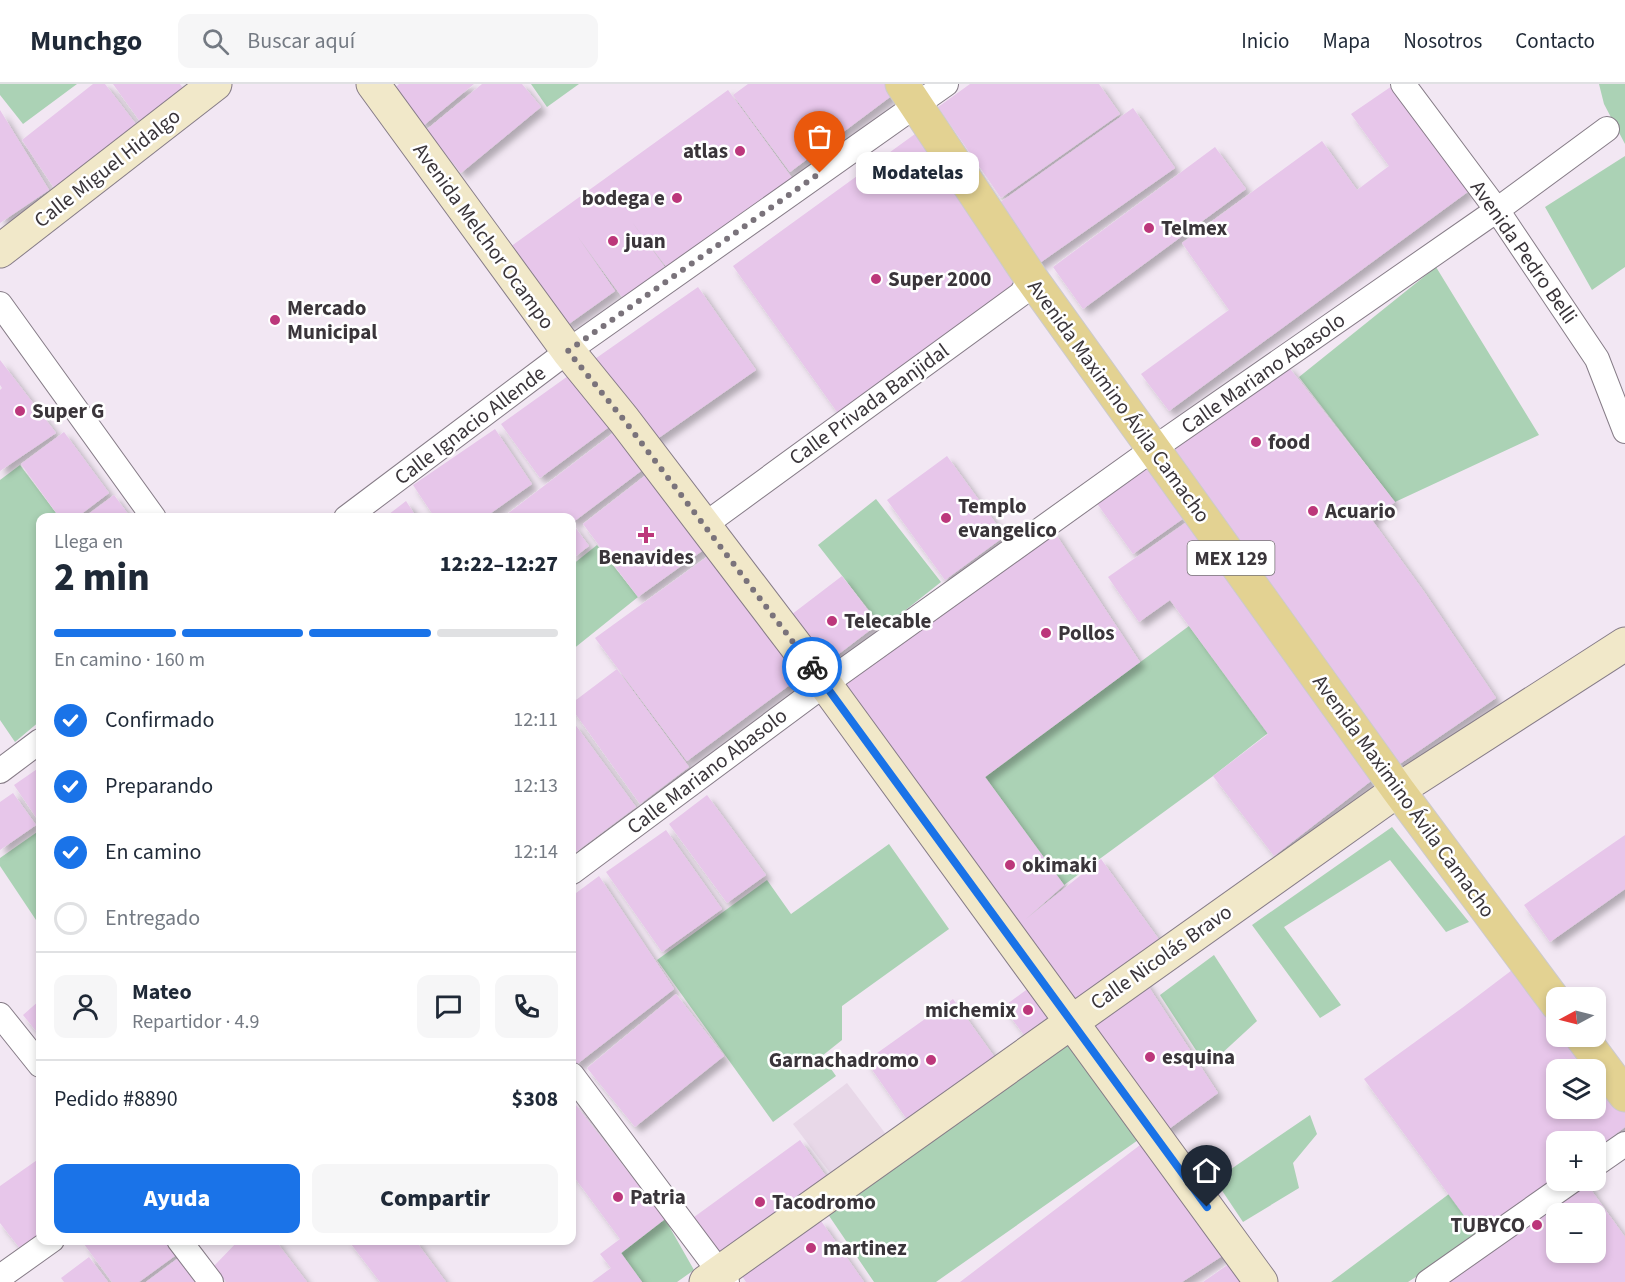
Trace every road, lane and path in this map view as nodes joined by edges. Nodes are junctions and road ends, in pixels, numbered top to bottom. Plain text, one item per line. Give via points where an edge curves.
1 (215, 84) edge
2 (373, 84) edge
3 (946, 84) edge
4 (1403, 84) edge
5 (910, 94) edge
6 (1607, 129) dead end
7 (1497, 210) junction
8 (0, 251) edge
9 (1031, 278) junction
10 (0, 304) edge
11 (568, 351) junction
12 (1625, 431) edge
13 (1153, 449) junction
14 (149, 513) edge
15 (353, 513) edge
16 (703, 526) junction
17 (1625, 644) edge
18 (825, 684) junction
19 (36, 744) edge
20 (0, 771) edge
21 (1398, 790) junction
22 (576, 869) edge
23 (1546, 989) edge
24 (0, 1015) edge
25 (1072, 1020) junction
26 (1589, 1047) edge
27 (36, 1060) edge
28 (576, 1081) edge
29 (1625, 1095) edge
30 (1625, 1144) edge
31 (1606, 1157) edge
32 (1557, 1191) edge
33 (45, 1245) edge
34 (183, 1245) edge
35 (2, 1278) edge
36 (717, 1278) edge
37 (211, 1282) edge
38 (1262, 1282) edge
39 (1428, 1282) edge

1 - 8 street, Calle Miguel Hidalgo
2 - 11 street, Avenida Melchor Ocampo
3 - 5 street, Calle Ignacio Allende
4 - 7 street, Avenida Pedro Belli
5 - 9 main road, Avenida Maximino Ávila Camacho / MEX 129
5 - 11 street, Calle Ignacio Allende
6 - 7 street, Calle Mariano Abasolo
7 - 12 street, Avenida Pedro Belli via 1598,359
7 - 13 street, Calle Mariano Abasolo
9 - 13 main road, Avenida Maximino Ávila Camacho / MEX 129
9 - 16 street, Calle Privada Banjidal via 1021,294
10 - 14 street
11 - 15 street, Calle Ignacio Allende
11 - 16 street, Avenida Melchor Ocampo
13 - 18 street, Calle Mariano Abasolo
13 - 21 main road, Avenida Maximino Ávila Camacho / MEX 129
16 - 18 street, Avenida Melchor Ocampo
17 - 21 street, Calle Nicolás Bravo
18 - 22 street, Calle Mariano Abasolo
18 - 25 street, Avenida Melchor Ocampo
19 - 20 street
21 - 23 main road, Avenida Maximino Ávila Camacho / MEX 129
21 - 25 street, Calle Nicolás Bravo
24 - 27 street
25 - 36 street, Calle Nicolás Bravo
25 - 38 street, Avenida Melchor Ocampo
26 - 29 main road
28 - 36 street
30 - 31 street
32 - 39 street
33 - 35 street
34 - 37 street

